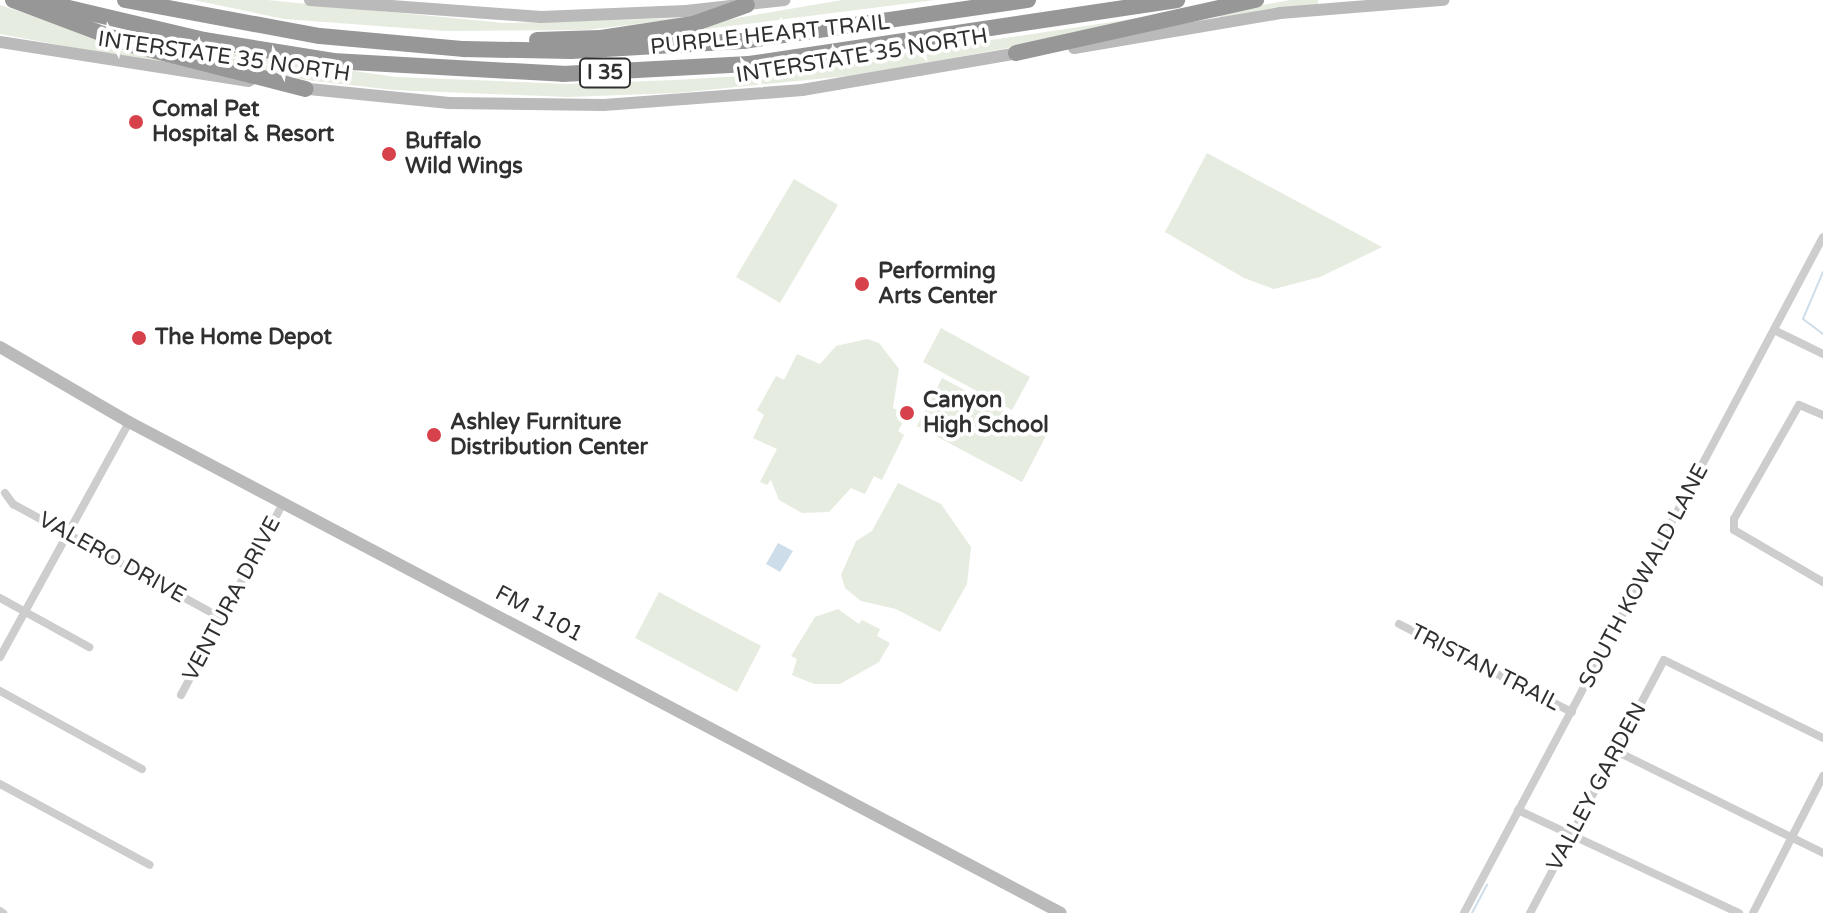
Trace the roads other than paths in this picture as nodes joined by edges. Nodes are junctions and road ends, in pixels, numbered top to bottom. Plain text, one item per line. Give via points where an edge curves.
1 (13, 0) edge
2 (35, 0) edge
3 (125, 0) edge
4 (310, 0) edge
5 (784, 0) edge
6 (1028, 0) edge
7 (1177, 0) edge
8 (1256, 0) edge
9 (1443, 0) edge
10 (387, 4) edge
11 (747, 5) junction
12 (0, 42) edge
13 (464, 49) junction
14 (1016, 53) junction
15 (306, 89) junction
16 (1823, 237) edge
17 (1774, 330) junction
18 (0, 347) edge
19 (1823, 354) edge
20 (1823, 415) edge
21 (129, 422) junction
22 (5, 493) dead end
23 (283, 503) junction
24 (67, 535) junction
25 (1823, 582) edge
26 (0, 598) edge
27 (24, 612) junction
28 (223, 619) junction
29 (1399, 624) dead end
30 (89, 647) dead end
31 (0, 657) edge
32 (0, 691) edge
33 (181, 695) dead end
34 (1572, 712) junction
35 (1823, 738) edge
36 (1616, 751) junction
37 (142, 769) dead end
38 (1823, 776) edge
39 (0, 784) edge
40 (1518, 810) junction
41 (1570, 835) junction
42 (1792, 838) junction
43 (1823, 853) edge
44 (150, 865) dead end
45 (1061, 913) edge
46 (1464, 913) edge
47 (1530, 913) edge
48 (1739, 913) edge
49 (1753, 913) edge

1 - 15 highway via 132,45
2 - 7 highway, PURPLE HEART TRAIL / I 35 via 191,38 333,61 563,74 749,64
3 - 13 highway, PURPLE HEART TRAIL / I 35 via 276,30
4 - 10 main road
5 - 11 main road
6 - 13 highway, PURPLE HEART TRAIL / I 35 via 743,41 611,50
8 - 14 highway
9 - 14 main road, INTERSTATE 35 NORTH via 1280,13
10 - 11 main road via 564,17
11 - 13 highway via 715,19 661,30
12 - 15 main road, INTERSTATE 35 NORTH
14 - 15 main road, INTERSTATE 35 NORTH via 802,90 617,104 449,103
16 - 17 street, SOUTH KOWALD LANE
17 - 19 street
17 - 34 street, SOUTH KOWALD LANE
18 - 21 main road, FM 1101 / FM 1101
20 - 25 street via 1799,405 1734,519 1734,530 1741,539
21 - 23 main road, FM 1101 / FM 1101
21 - 24 street
22 - 24 street, VALERO DRIVE via 13,504
23 - 28 street, VENTURA DRIVE
23 - 45 main road, FM 1101 / FM 1101
24 - 27 street
24 - 28 street, VALERO DRIVE
26 - 27 street
27 - 30 street
27 - 31 street
28 - 33 street, VENTURA DRIVE
29 - 34 street, TRISTAN TRAIL
32 - 37 street
34 - 40 street, SOUTH KOWALD LANE
35 - 36 street, VALLEY GARDEN via 1664,660
36 - 41 street, VALLEY GARDEN
36 - 42 street
38 - 42 street
39 - 44 street
40 - 41 street
40 - 46 street, SOUTH KOWALD LANE
41 - 47 street, VALLEY GARDEN
41 - 48 street
42 - 43 street
42 - 49 street

